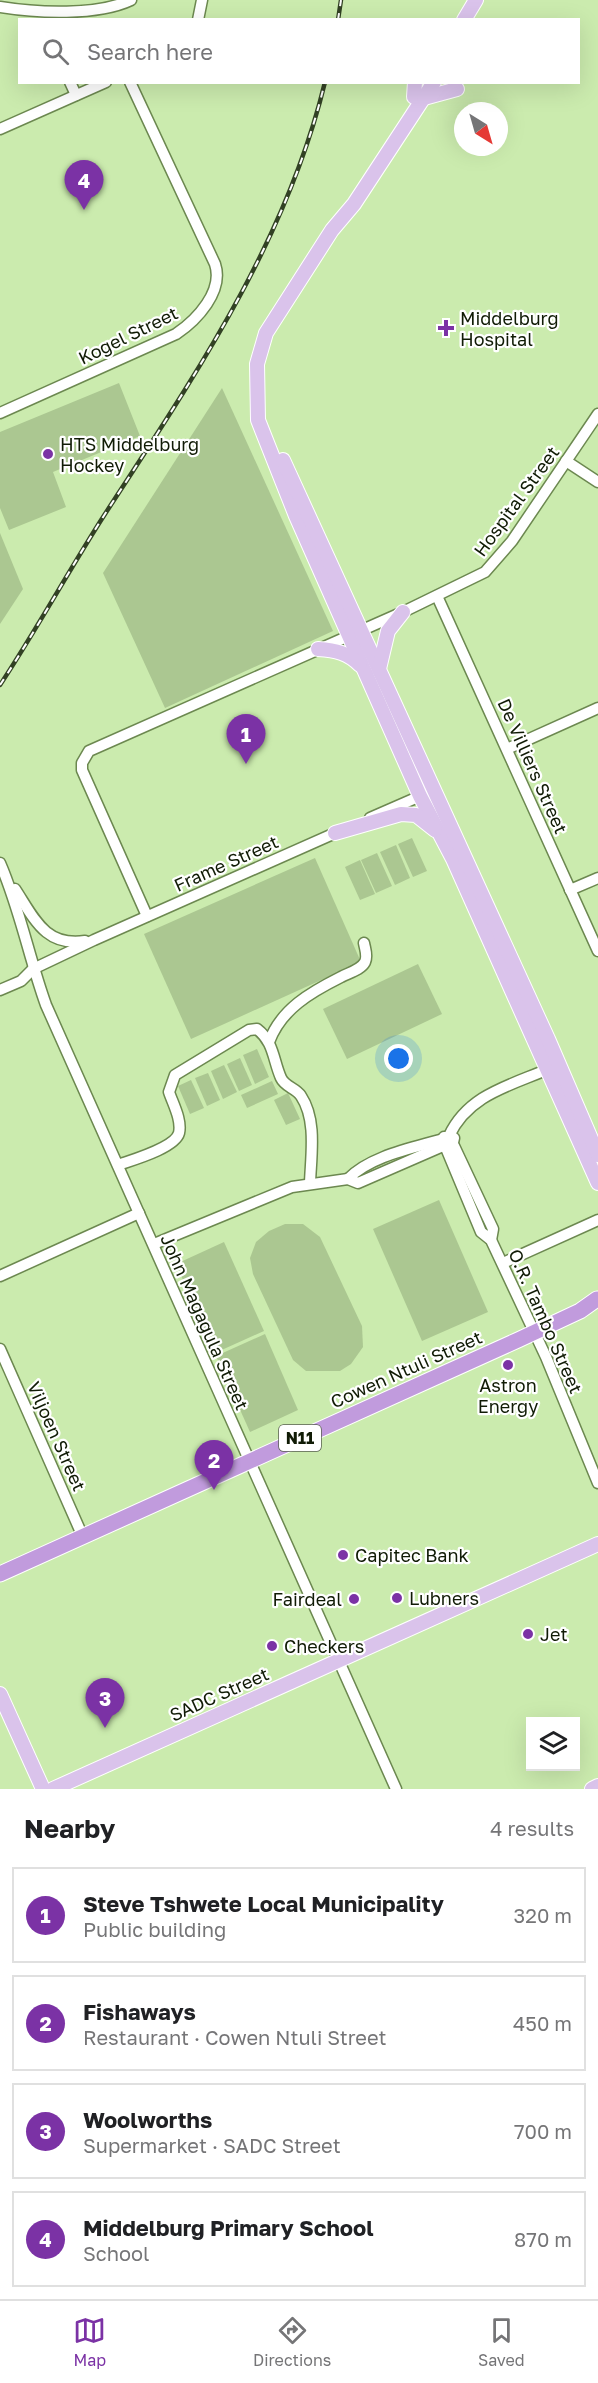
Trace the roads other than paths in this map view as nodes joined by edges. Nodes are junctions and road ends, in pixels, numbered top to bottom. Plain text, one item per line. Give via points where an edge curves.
1 (131, 0) edge
2 (202, 0) edge
3 (476, 0) edge
4 (486, 0) edge
5 (0, 7) edge
6 (53, 10) edge
7 (198, 18) edge
8 (465, 18) edge
9 (475, 18) edge
10 (71, 84) edge
11 (101, 84) edge
12 (131, 84) edge
13 (416, 84) edge
14 (422, 84) edge
15 (432, 84) edge
16 (456, 87) edge
17 (76, 95) junction
18 (419, 98) junction
19 (0, 129) edge
20 (0, 413) edge
21 (598, 414) edge
22 (566, 460) junction
23 (598, 482) edge
24 (437, 596) junction
25 (403, 612) junction
26 (355, 633) junction
27 (318, 649) junction
28 (372, 671) junction
29 (598, 708) edge
30 (507, 749) junction
31 (427, 793) junction
32 (335, 833) junction
33 (441, 835) junction
34 (458, 856) junction
35 (0, 863) edge
36 (5, 874) junction
37 (598, 878) edge
38 (570, 890) junction
39 (147, 916) junction
40 (94, 940) junction
41 (364, 943) dead end
42 (598, 951) edge
43 (33, 969) junction
44 (0, 990) edge
45 (269, 1042) junction
46 (554, 1067) junction
47 (447, 1143) junction
48 (598, 1155) edge
49 (118, 1165) junction
50 (310, 1183) junction
51 (598, 1183) edge
52 (139, 1213) junction
53 (598, 1220) edge
54 (154, 1244) junction
55 (503, 1263) junction
56 (0, 1276) edge
57 (598, 1299) edge
58 (533, 1329) junction
59 (0, 1349) edge
60 (246, 1457) junction
61 (598, 1483) edge
62 (81, 1532) junction
63 (598, 1544) edge
64 (0, 1563) edge
65 (0, 1574) edge
66 (339, 1660) junction
67 (0, 1694) edge
68 (598, 1786) edge
69 (43, 1789) edge
70 (52, 1789) edge
71 (396, 1789) edge
72 (592, 1789) edge

1 - 6 street via 103,8
2 - 7 street
3 - 8 main road
4 - 9 main road
5 - 6 street
10 - 17 street
11 - 17 street
12 - 20 street, Kogel Street via 212,256 217,270 215,286 198,315 176,334
13 - 18 main road
14 - 18 main road
15 - 18 main road
16 - 18 main road
17 - 19 street
18 - 26 main road via 354,204 266,333 257,364 259,410
21 - 22 street, Hospital Street
22 - 23 street
22 - 24 street, Hospital Street via 490,568
24 - 25 street, Hospital Street
24 - 30 street, De Villiers Street
25 - 26 street, Hospital Street
25 - 28 main road via 388,631
26 - 27 street, Hospital Street
26 - 28 main road
27 - 28 main road via 340,652
27 - 39 street, Hospital Street via 94,748 83,759 82,770
28 - 31 main road
29 - 30 street
30 - 38 street, De Villiers Street
31 - 32 street, Frame Street
31 - 33 main road
31 - 34 main road
32 - 33 main road via 411,814
32 - 39 street, Frame Street
33 - 34 main road
34 - 46 main road
35 - 36 street, John Magagula Street
36 - 40 street via 38,924 51,936 65,942
36 - 43 street, John Magagula Street
37 - 38 street
38 - 42 street, De Villiers Street
39 - 40 street, Frame Street
40 - 43 street, Frame Street
41 - 45 street via 366,954 360,968 316,991 289,1011 279,1020
43 - 44 street, Frame Street via 21,981
43 - 49 street, John Magagula Street
45 - 49 street via 257,1029 249,1030 175,1075 169,1092 180,1132 169,1145
45 - 50 street via 282,1080 299,1092 310,1121
46 - 47 street via 468,1107
46 - 48 main road
46 - 51 main road
47 - 50 street via 358,1182 348,1179
47 - 55 street, O.R. Tambo Street via 493,1229 491,1240
49 - 52 street, John Magagula Street
50 - 54 street via 215,1216
52 - 54 street, John Magagula Street
52 - 56 street
53 - 55 street
54 - 60 street, John Magagula Street
55 - 58 street, O.R. Tambo Street
57 - 58 highway, Cowen Ntuli Street / N11 via 580,1311
58 - 60 highway, Cowen Ntuli Street / N11
58 - 61 street, O.R. Tambo Street
59 - 62 street, Viljoen Street
60 - 62 highway, Cowen Ntuli Street / N11
60 - 66 street, John Magagula Street
62 - 64 highway, Cowen Ntuli Street / N11
62 - 65 highway, Cowen Ntuli Street / N11
63 - 66 main road, SADC Street
66 - 70 main road, SADC Street
66 - 71 street, John Magagula Street
67 - 69 main road
68 - 72 main road

